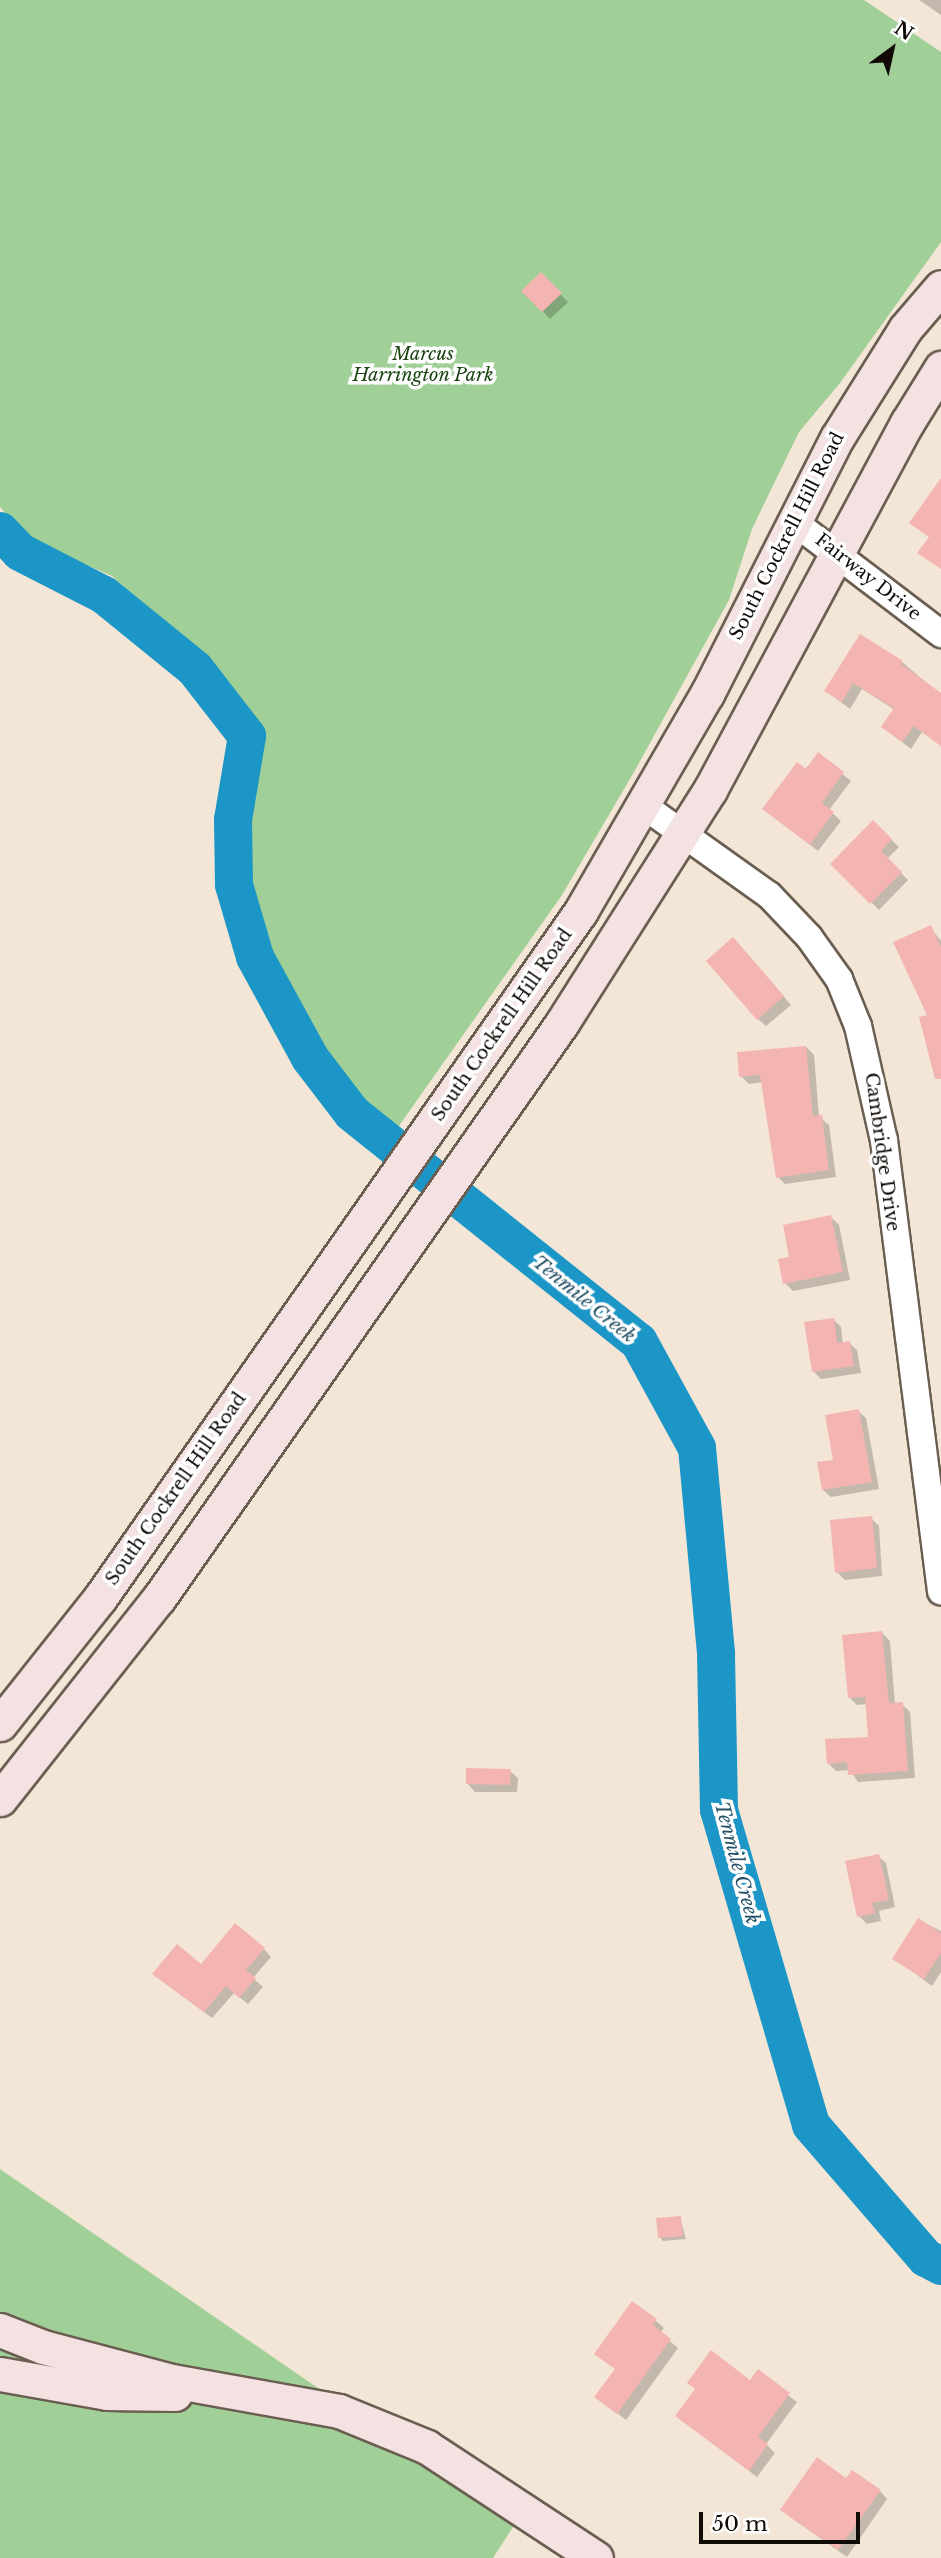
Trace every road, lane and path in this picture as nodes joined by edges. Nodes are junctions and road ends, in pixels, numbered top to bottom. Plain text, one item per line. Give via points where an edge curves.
1 (941, 287) edge
2 (938, 379) edge
3 (794, 522) junction
4 (838, 551) junction
5 (764, 580) junction
6 (807, 609) junction
7 (941, 634) edge
8 (644, 806) junction
9 (684, 833) junction
10 (941, 1591) edge
11 (96, 1604) junction
12 (132, 1634) junction
13 (0, 1724) edge
14 (0, 1799) edge
15 (0, 2330) edge
16 (0, 2374) edge
17 (233, 2395) junction
18 (596, 2558) edge

1 - 3 main road, South Cockrell Hill Road via 905,329 837,438
2 - 4 main road
3 - 4 street, Fairway Drive
3 - 5 main road, South Cockrell Hill Road
4 - 6 main road
4 - 7 street, Fairway Drive
5 - 6 main road
5 - 8 main road, South Cockrell Hill Road
6 - 9 main road
8 - 9 street, Cambridge Drive
8 - 11 main road, South Cockrell Hill Road via 580,911 465,1079
9 - 10 street, Cambridge Drive via 769,895 809,937 839,979 858,1026 884,1140
9 - 12 main road via 504,1107
11 - 12 main road
11 - 13 main road, South Cockrell Hill Road
12 - 14 main road
15 - 17 main road via 43,2347
16 - 17 main road via 107,2393
17 - 18 main road via 339,2411 427,2447

